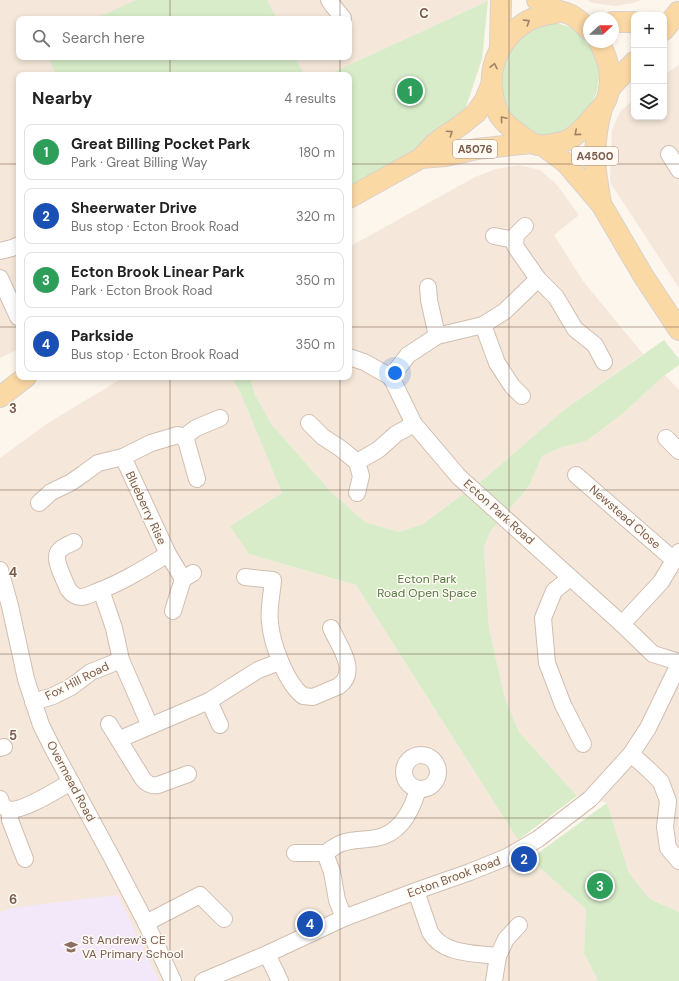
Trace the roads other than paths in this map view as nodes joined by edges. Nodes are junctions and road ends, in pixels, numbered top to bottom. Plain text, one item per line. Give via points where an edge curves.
1 (329, 0) edge
2 (500, 0) edge
3 (537, 0) edge
4 (674, 13) edge
5 (341, 16) edge
6 (579, 20) edge
7 (619, 22) edge
8 (631, 22) edge
9 (667, 25) edge
10 (500, 47) junction
11 (602, 48) edge
12 (631, 66) edge
13 (491, 85) junction
14 (606, 98) junction
15 (537, 145) junction
16 (669, 154) dead end
17 (421, 158) junction
18 (679, 170) edge
19 (352, 196) edge
20 (601, 204) junction
21 (525, 226) dead end
22 (494, 236) dead end
23 (515, 240) junction
24 (16, 246) edge
25 (0, 251) edge
26 (0, 278) edge
27 (538, 279) junction
28 (428, 287) dead end
29 (16, 313) edge
30 (483, 324) junction
31 (679, 330) edge
32 (437, 336) junction
33 (352, 358) edge
34 (604, 362) dead end
35 (16, 377) edge
36 (391, 377) junction
37 (22, 380) edge
38 (0, 383) edge
39 (522, 396) dead end
40 (0, 397) edge
41 (220, 418) dead end
42 (310, 424) dead end
43 (414, 424) junction
44 (184, 438) junction
45 (666, 438) dead end
46 (679, 451) edge
47 (123, 457) junction
48 (356, 462) junction
49 (576, 475) dead end
50 (198, 479) dead end
51 (357, 492) dead end
52 (39, 502) dead end
53 (74, 542) dead end
54 (168, 554) junction
55 (677, 556) edge
56 (0, 570) edge
57 (245, 577) dead end
58 (570, 578) junction
59 (101, 590) junction
60 (5, 608) edge
61 (173, 611) dead end
62 (622, 624) junction
63 (331, 628) dead end
64 (121, 660) junction
65 (280, 662) junction
66 (679, 663) edge
67 (210, 701) junction
68 (33, 702) junction
69 (109, 724) dead end
70 (220, 725) dead end
71 (150, 726) junction
72 (120, 739) junction
73 (583, 744) dead end
74 (631, 754) junction
75 (188, 774) dead end
76 (71, 782) junction
77 (418, 789) dead end
78 (674, 800) edge
79 (5, 805) edge
80 (295, 854) dead end
81 (324, 854) junction
82 (25, 859) dead end
83 (679, 861) edge
84 (416, 891) junction
85 (344, 918) junction
86 (224, 919) dead end
87 (146, 923) junction
88 (519, 925) dead end
89 (267, 954) junction
90 (498, 956) junction
91 (173, 981) edge
92 (203, 981) edge
93 (280, 981) edge
94 (494, 981) edge

1 - 5 street
2 - 10 main road
3 - 6 main road via 548,8
4 - 9 main road
10 -> 6 main road via 529,20 542,15
7 - 8 main road
13 -> 10 main road
11 - 14 main road via 609,65
12 - 14 main road
15 -> 13 main road via 512,129 498,114
17 -> 13 main road, A5076 via 435,142 476,112 485,100
14 -> 15 main road via 570,139
14 - 20 main road, A4500 via 595,158
15 - 17 main road, A5076 via 478,149
15 - 20 main road, A4500 via 566,163
16 - 18 street
17 - 19 main road, A5076
20 - 31 main road, A4500
21 - 23 street via 516,235
22 - 23 street
23 - 27 street via 514,246
24 - 25 street
26 - 29 street
27 - 30 street via 505,311
27 - 34 street via 556,297 574,329 595,345
28 - 32 street
30 - 32 street
30 - 39 street via 496,363
32 - 36 street via 408,355
33 - 36 street
35 - 38 main road
36 - 43 street, Ecton Park Road
37 - 40 main road
41 - 44 street via 196,428
42 - 48 street
43 - 48 street via 396,434 378,450
43 - 58 street, Ecton Park Road via 459,477
44 - 47 street, Blueberry Rise via 178,435 151,442
44 - 50 street
45 - 46 street
47 - 52 street, Blueberry Rise via 98,463
47 - 54 street, Blueberry Rise
48 - 51 street via 361,476
49 - 55 street, Newstead Close
53 - 59 street, Blueberry Rise via 56,554 68,589 74,595 82,597
54 - 59 street, Blueberry Rise
54 - 61 street via 188,576
55 - 62 street via 661,582
56 - 60 street, Overmead Road
57 - 65 street via 273,580 270,624
58 - 62 street, Ecton Park Road
58 - 73 street via 554,591 544,618 547,663 563,705
59 - 64 street via 114,628
60 - 68 street, Overmead Road
62 - 66 street, Ecton Park Road via 653,654
63 - 65 street via 348,665 348,676 339,686 313,697 303,696 293,685
64 - 68 street, Fox Hill Road via 91,672 71,687 53,696
64 - 71 street, Fox Hill Road
65 - 67 street via 258,670
66 - 74 street, Ecton Brook Road via 648,728
67 - 70 street
67 - 71 street
68 - 76 street, Overmead Road via 41,725
69 - 72 street
71 - 72 street
72 - 75 street via 147,783 158,785
74 - 78 street via 661,782
74 - 84 street, Ecton Brook Road via 590,799 538,839 507,857
76 - 79 street via 20,808
76 - 87 street, Overmead Road
77 - 81 street via 405,820 395,829 378,838 342,843
78 - 83 street via 665,827 668,848
79 - 82 street
80 - 81 street
81 - 85 street via 332,872 337,900
84 - 85 street, Ecton Brook Road
84 - 90 street via 430,932 441,945 453,950
85 - 89 street, Ecton Brook Road
86 - 87 street via 207,890
87 - 91 street, Overmead Road
88 - 90 street via 506,939
89 - 92 street, Ecton Brook Road
89 - 93 street
90 - 94 street

